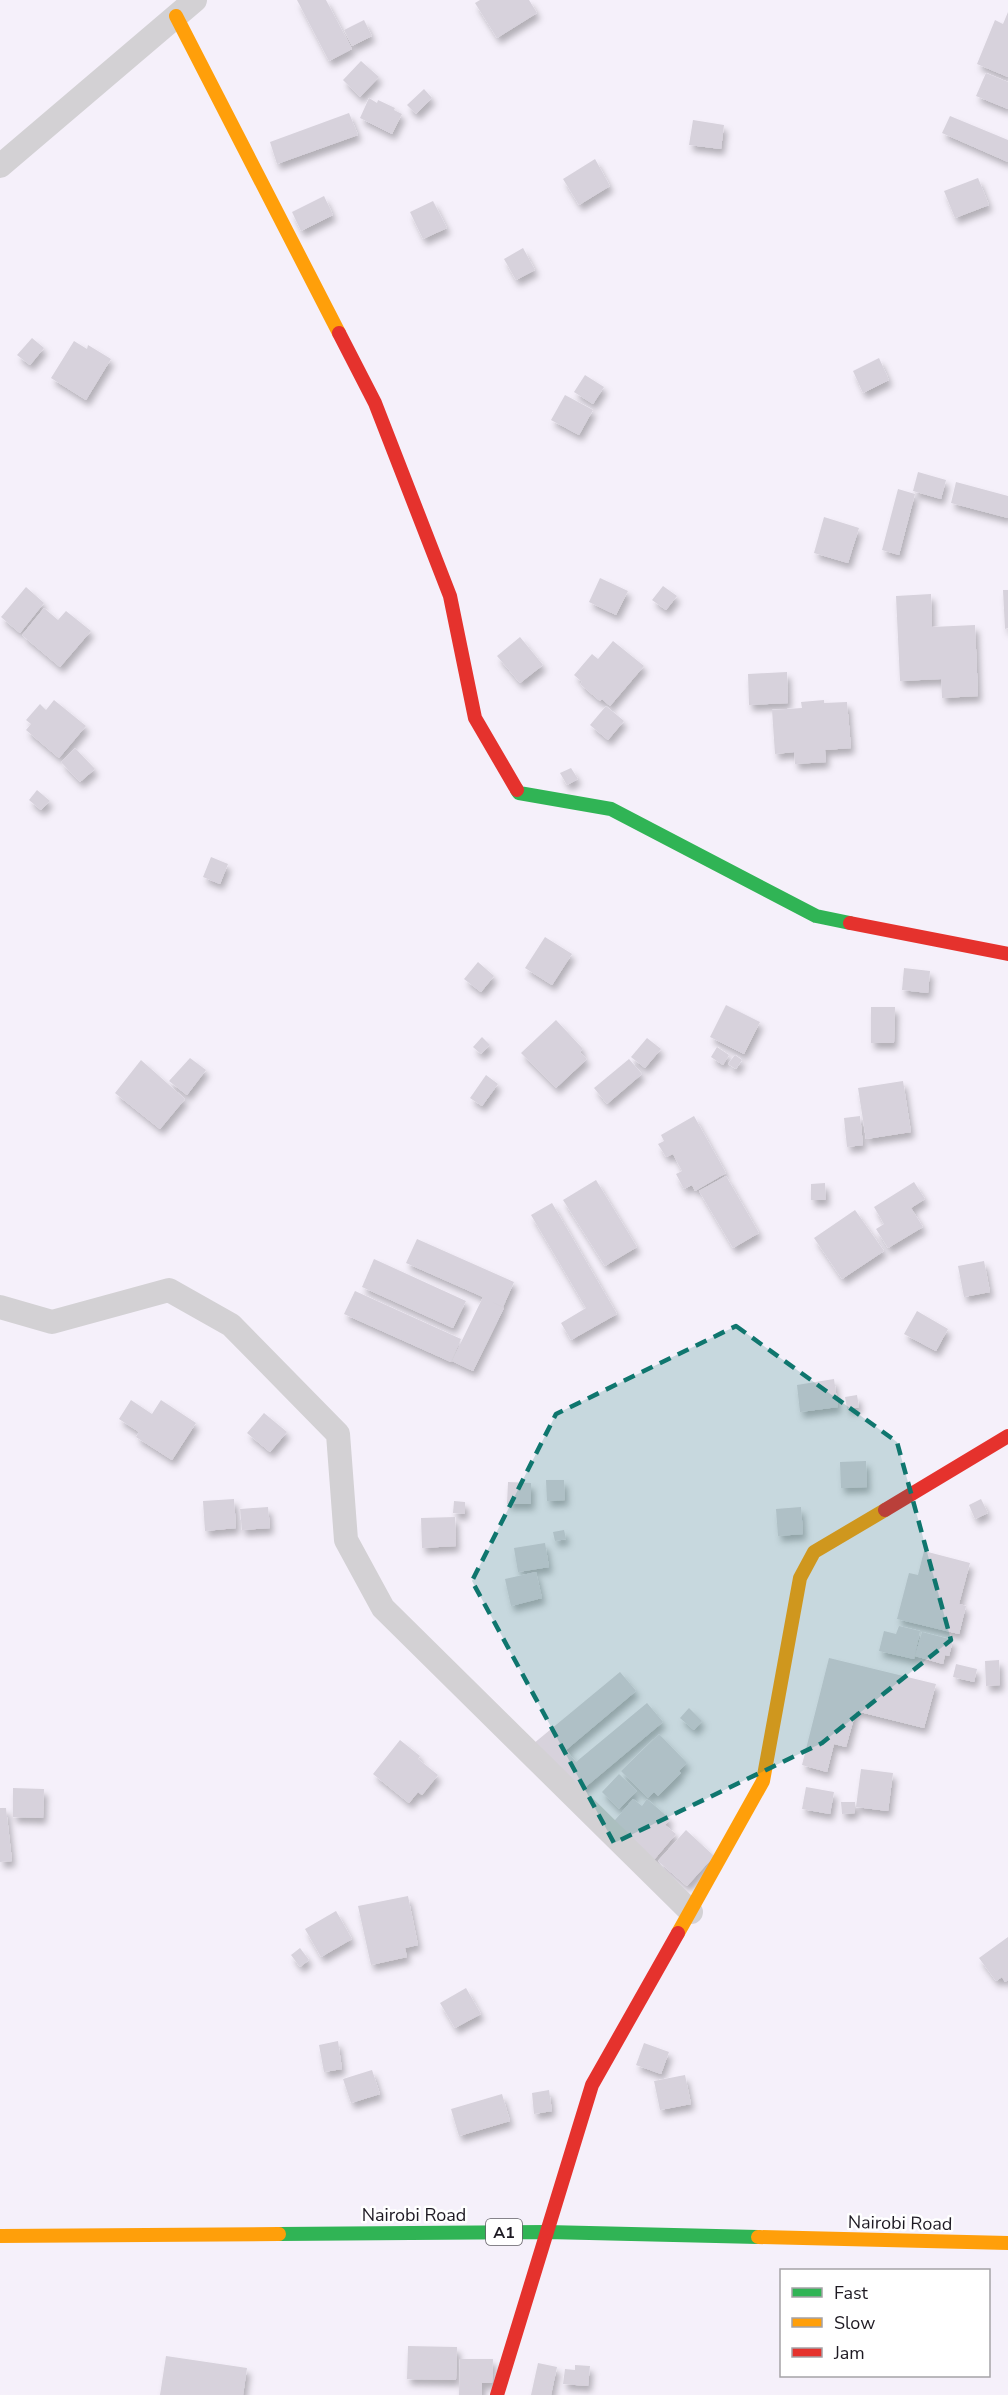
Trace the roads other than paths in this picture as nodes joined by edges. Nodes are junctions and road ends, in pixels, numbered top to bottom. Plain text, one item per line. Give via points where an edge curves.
1 (195, 0) edge
2 (176, 16) junction
3 (0, 166) edge
4 (1008, 954) edge
5 (0, 1307) edge
6 (1008, 1436) edge
7 (691, 1912) junction
8 (547, 2232) junction
9 (0, 2236) edge
10 (1008, 2243) edge
11 (497, 2395) edge

1 - 2 street
2 - 3 street
2 - 4 main road via 375,403 450,596 475,718 519,793 611,808 816,916
5 - 7 street via 52,1322 169,1290 231,1325 338,1434 346,1540 383,1608
6 - 7 main road via 814,1552 800,1578 763,1781
7 - 8 main road via 592,2085
8 - 9 main road, Nairobi Road / A1
8 - 10 main road, Nairobi Road / A1
8 - 11 main road

